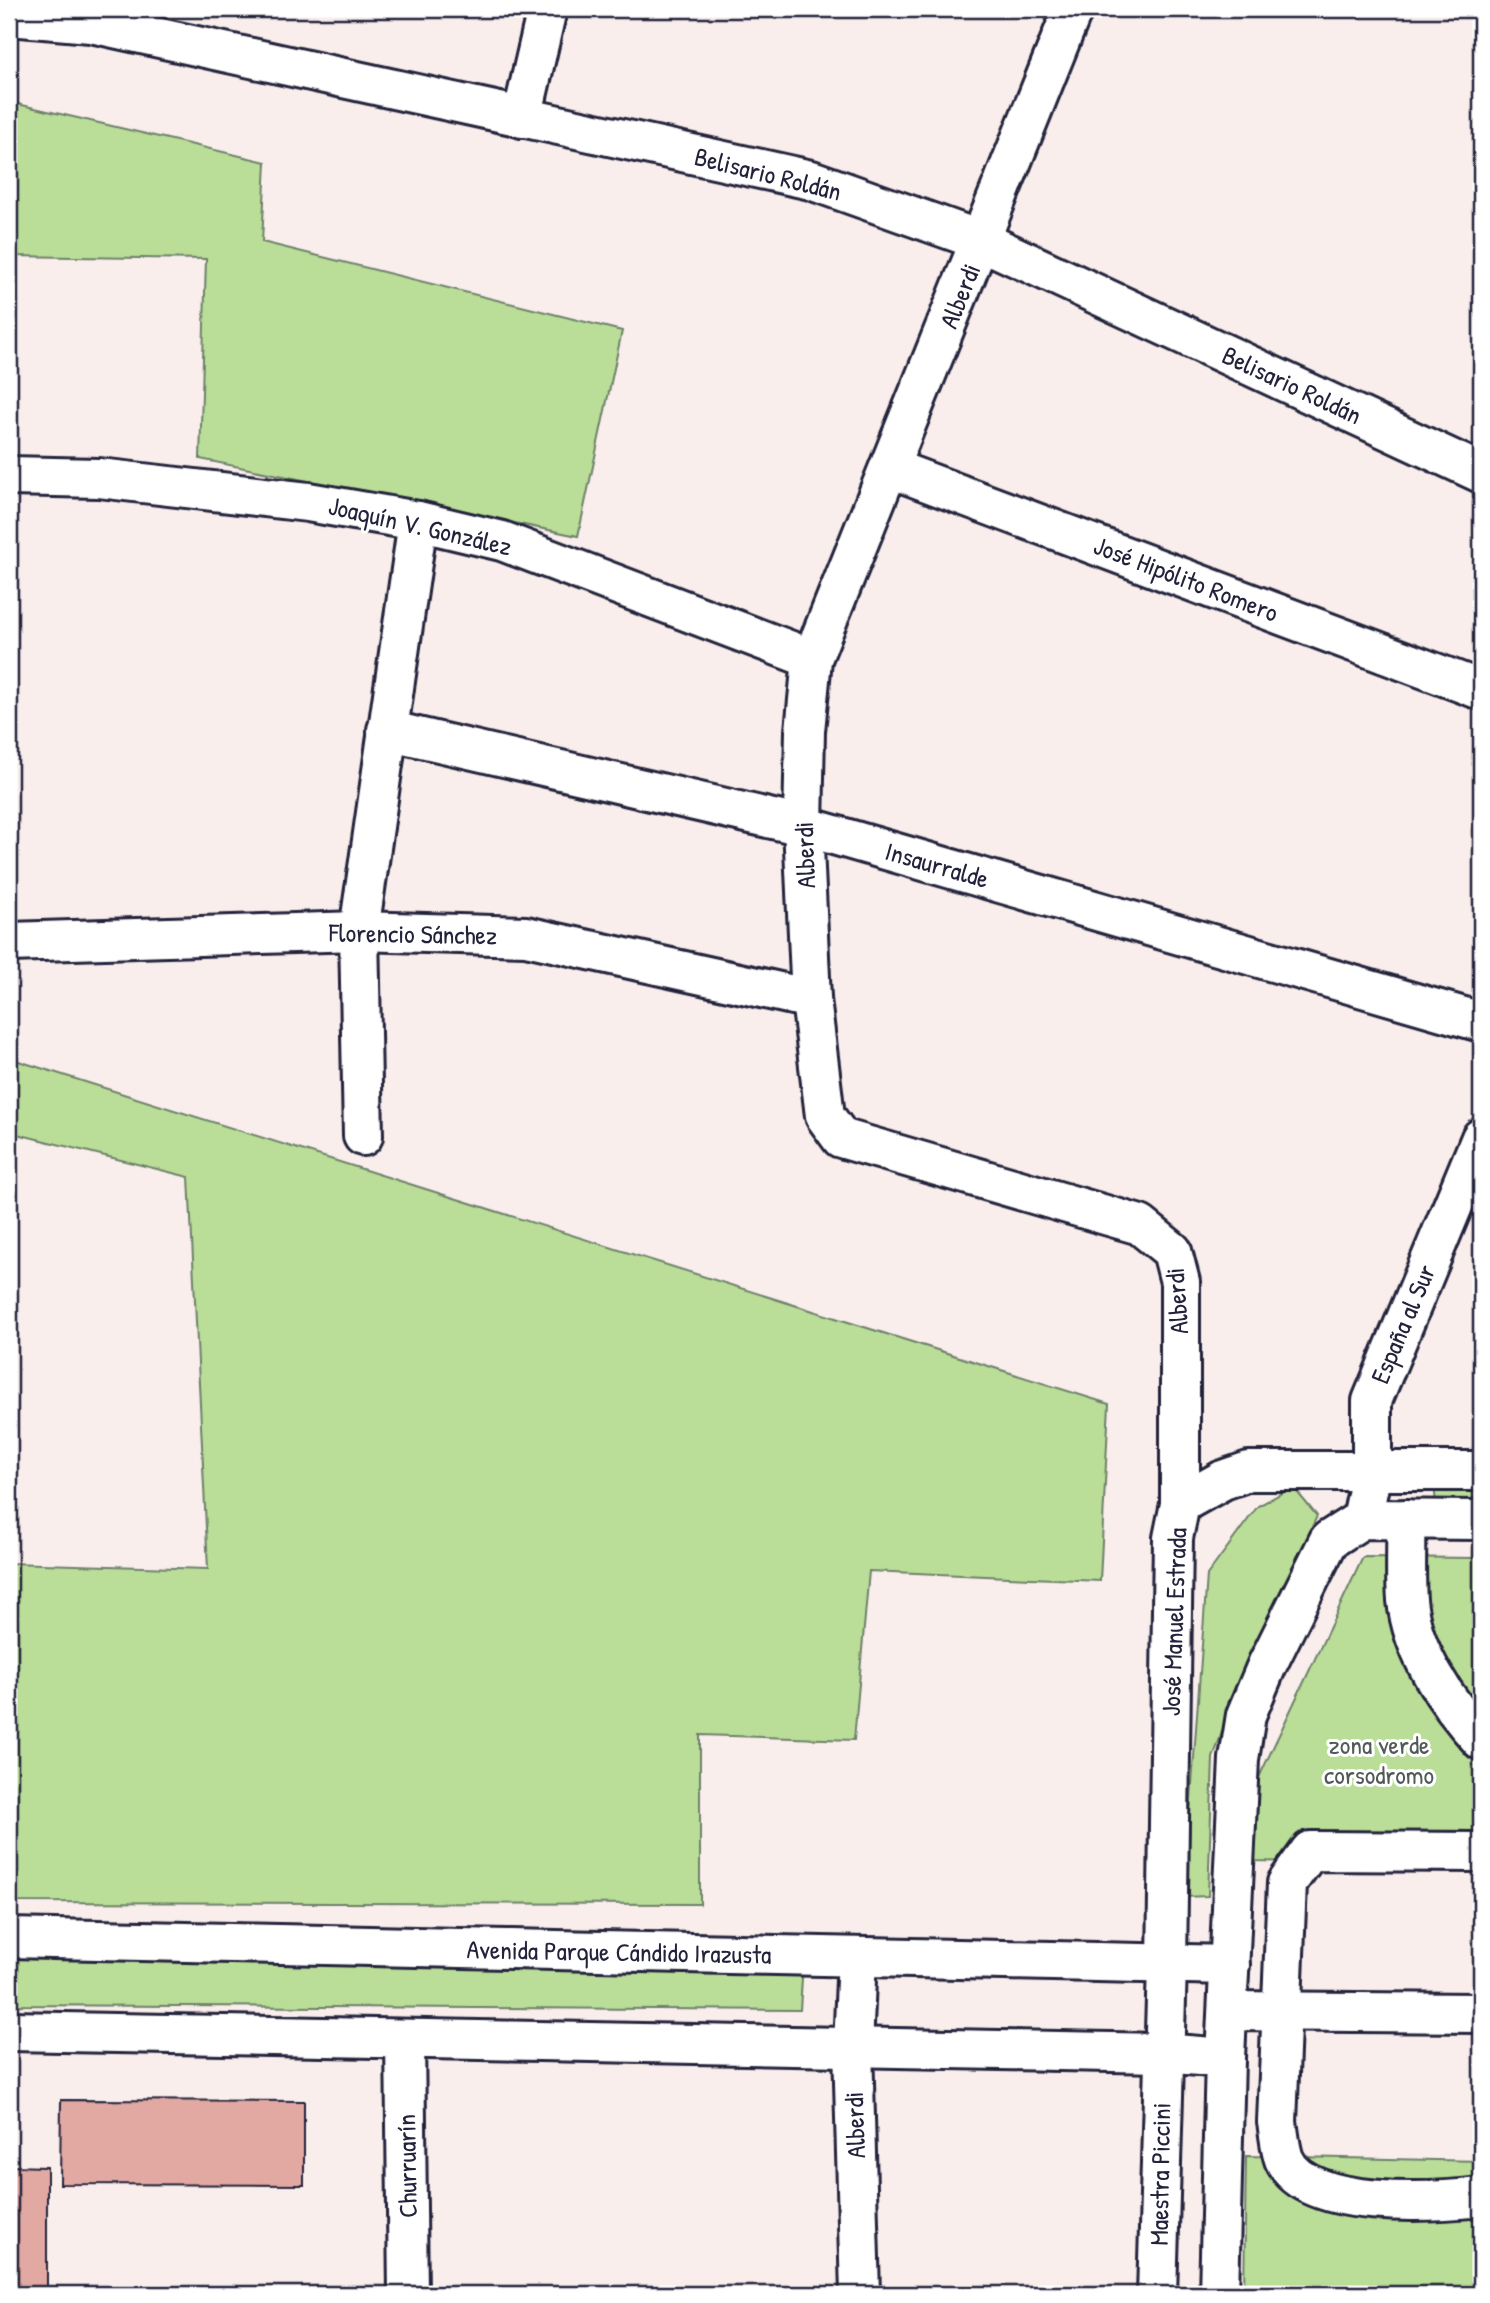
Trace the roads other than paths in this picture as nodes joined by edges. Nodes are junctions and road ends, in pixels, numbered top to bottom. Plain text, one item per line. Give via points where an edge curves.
1 (547, 9) edge
2 (1073, 9) edge
3 (9, 16) edge
4 (522, 118) junction
5 (982, 241) junction
6 (890, 468) junction
7 (1481, 474) edge
8 (9, 476) edge
9 (418, 522) junction
10 (812, 659) junction
11 (1481, 690) edge
12 (387, 730) junction
13 (803, 826) junction
14 (359, 931) junction
15 (9, 942) edge
16 (811, 999) junction
17 (1481, 1022) edge
18 (363, 1136) dead end
19 (1481, 1138) edge
20 (1372, 1471) junction
21 (1481, 1471) edge
22 (1180, 1504) junction
23 (1362, 1519) junction
24 (1406, 1519) junction
25 (1481, 1520) edge
26 (1481, 1740) edge
27 (1481, 1852) edge
28 (9, 1938) edge
29 (857, 1957) junction
30 (1167, 1965) junction
31 (1230, 1965) junction
32 (1228, 2011) junction
33 (1282, 2011) junction
34 (1481, 2013) edge
35 (9, 2031) edge
36 (405, 2039) junction
37 (853, 2047) junction
38 (1162, 2053) junction
39 (1225, 2058) junction
40 (1481, 2196) edge
41 (408, 2294) edge
42 (859, 2294) edge
43 (1157, 2294) edge
44 (1219, 2294) edge

1 - 4 street
2 - 5 street, Alberdi
3 - 4 street, Belisario Roldán via 92,23
4 - 5 street, Belisario Roldán via 811,180
5 - 6 street, Alberdi
5 - 7 street, Belisario Roldán
6 - 10 street, Alberdi
6 - 11 street, José Hipólito Romero
8 - 9 street, Joaquín V. González via 125,481 308,502
9 - 10 street, Joaquín V. González via 502,541
9 - 12 street
10 - 13 street, Alberdi
12 - 13 street, Insaurralde
12 - 14 street
13 - 16 street, Alberdi
13 - 17 street, Insaurralde
14 - 15 street, Florencio Sánchez
14 - 16 street, Florencio Sánchez via 526,936
14 - 18 street
16 - 22 street, Alberdi via 825,1116 841,1138 1140,1225 1172,1251 1181,1282
19 - 20 street, España al Sur via 1372,1401
20 - 21 street, José Manuel Estrada
20 - 22 street, José Manuel Estrada via 1249,1471
20 - 23 street, España al Sur
22 - 30 street, José Manuel Estrada via 1173,1538
23 - 24 street
23 - 31 street via 1329,1540 1247,1715 1239,1759
24 - 25 street
24 - 26 street via 1407,1602 1423,1659
27 - 33 street via 1310,1851 1287,1882
28 - 29 street, Avenida Parque Cándido Irazusta
29 - 30 street, Avenida Parque Cándido Irazusta
29 - 37 street, Alberdi
30 - 31 street, Avenida Parque Cándido Irazusta
30 - 38 street, José Manuel Estrada
31 - 32 street
32 - 33 street
32 - 39 street
33 - 34 street
33 - 40 street via 1277,2122 1284,2160 1302,2180 1341,2195 1385,2201 1438,2202
35 - 36 street
36 - 37 street
36 - 41 street, Churruarín
37 - 38 street
37 - 42 street, Alberdi
38 - 39 street
38 - 43 street, Maestra Piccini
39 - 44 street

